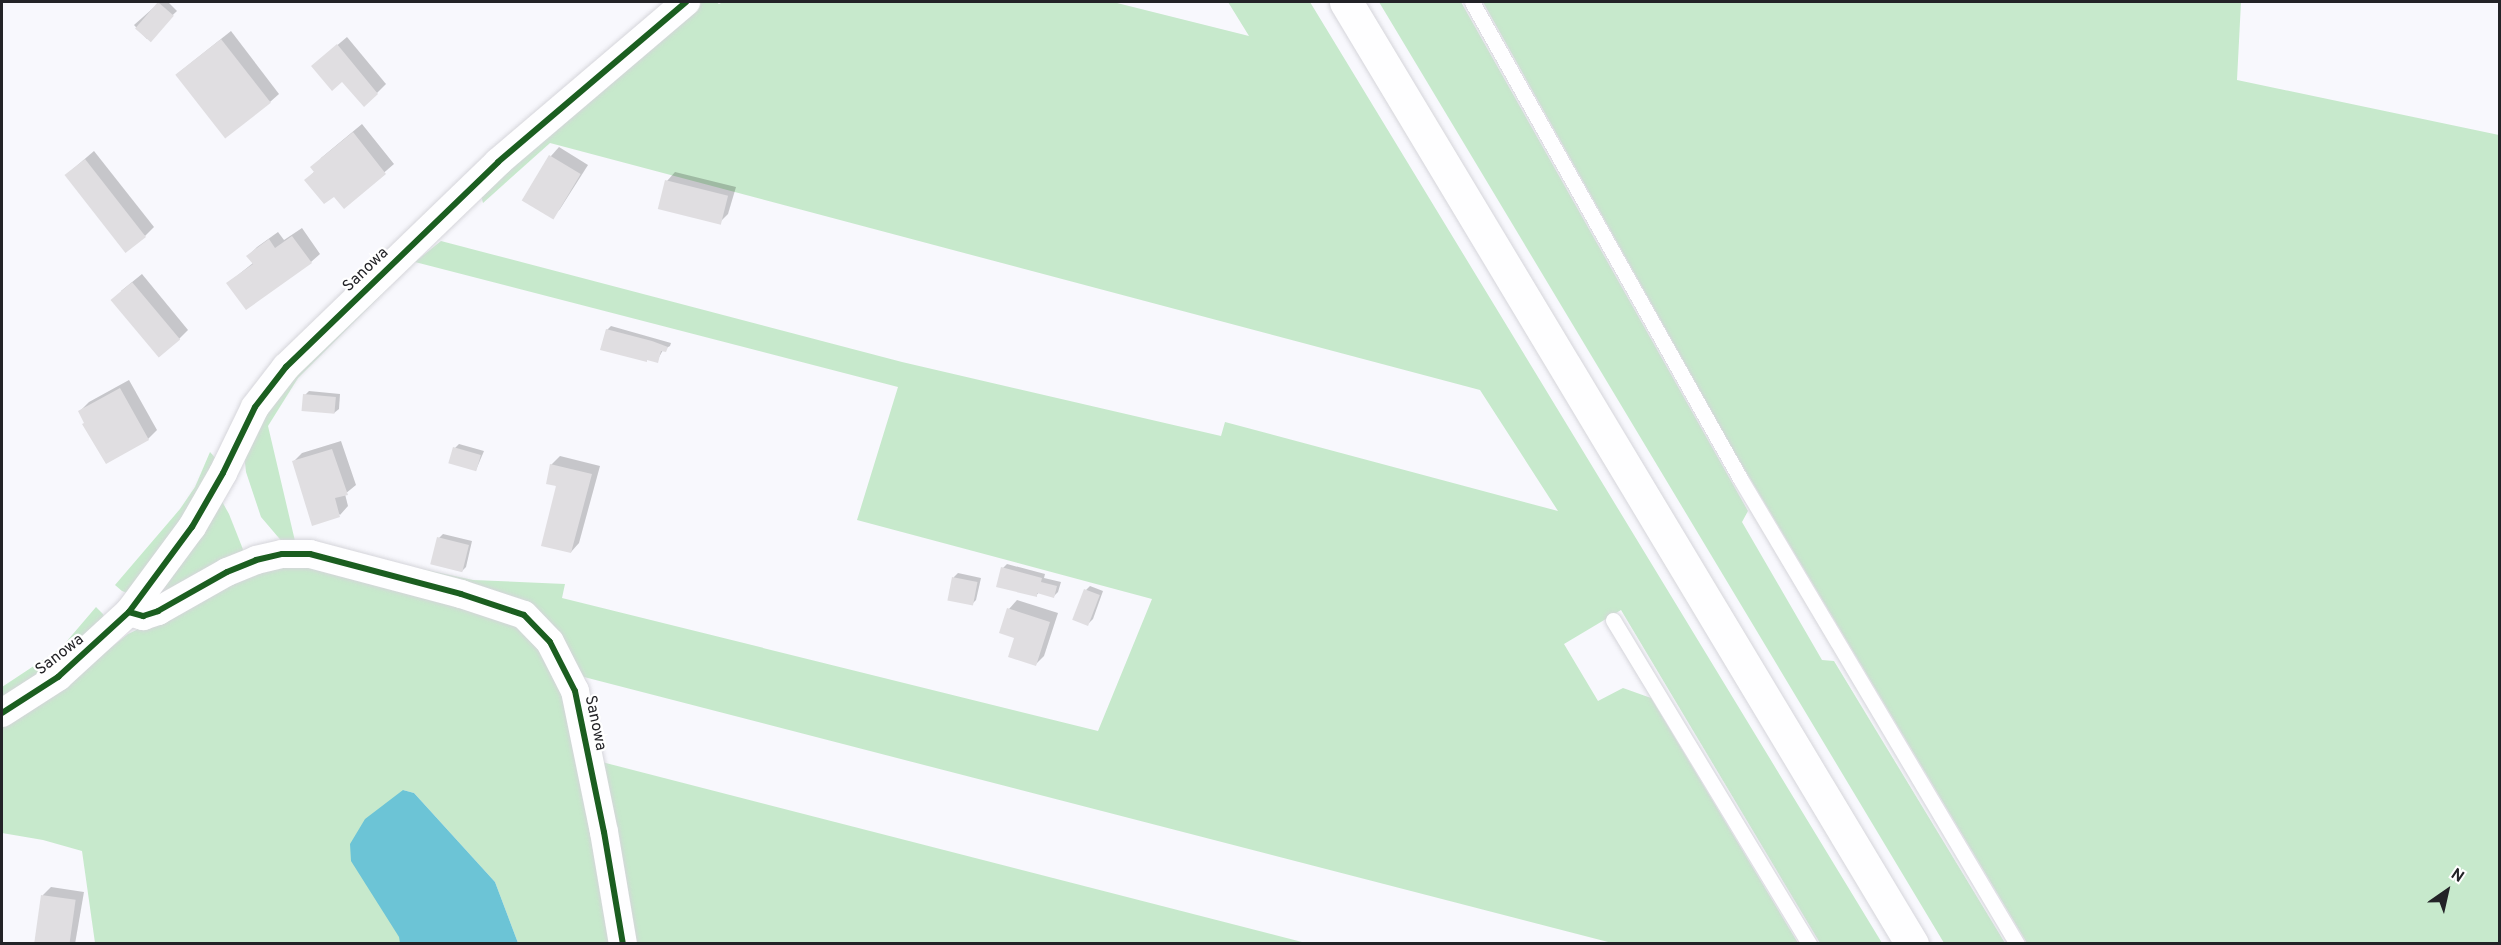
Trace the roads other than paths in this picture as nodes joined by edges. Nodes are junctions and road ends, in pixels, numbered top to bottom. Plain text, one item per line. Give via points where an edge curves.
1 (686, 2) edge
2 (1346, 2) edge
3 (1472, 2) edge
4 (129, 612) junction
5 (1613, 620) dead end
6 (2, 713) edge
7 (623, 944) edge
8 (1809, 944) edge
9 (1912, 944) edge
10 (2018, 944) edge

1 - 4 street, Sanowa via 498,162 286,367 255,407 192,526
2 - 9 main road
3 - 10 lane via 1741,480
4 - 6 street, Sanowa via 58,677
4 - 7 street, Sanowa via 143,616 158,611 256,560 282,554 310,554 524,615 549,642 575,691
5 - 8 lane

